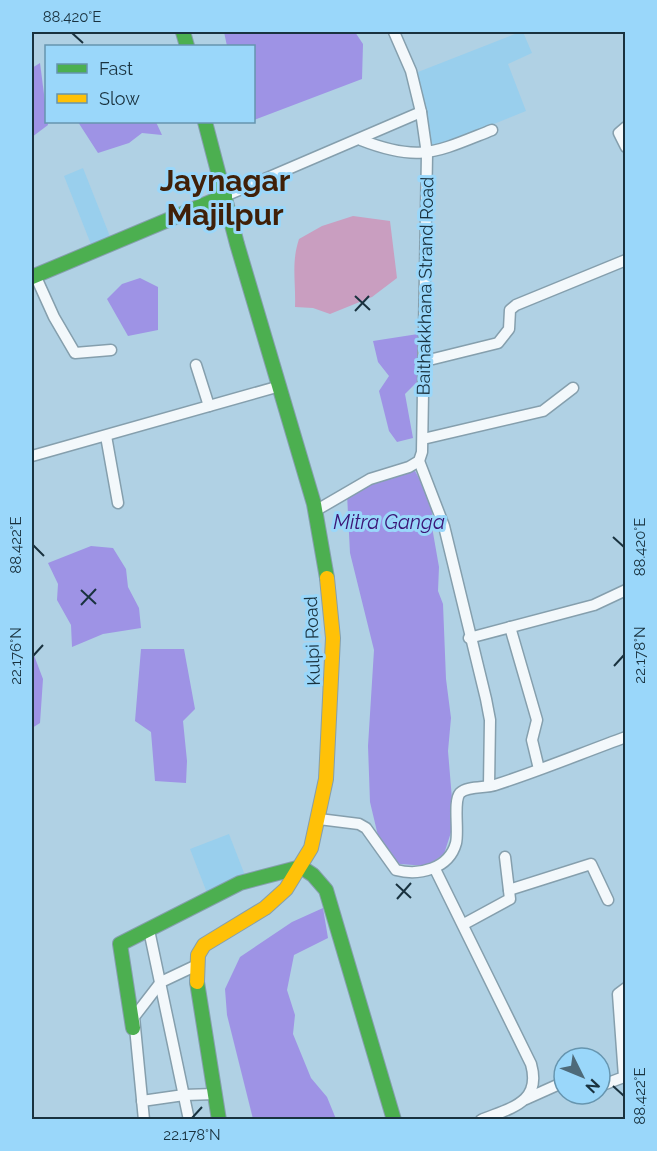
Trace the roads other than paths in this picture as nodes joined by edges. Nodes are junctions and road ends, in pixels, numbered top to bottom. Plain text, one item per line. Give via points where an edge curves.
1 (394, 32) edge
2 (421, 112) junction
3 (205, 123) edge
4 (626, 127) edge
5 (492, 130) dead end
6 (362, 140) junction
7 (626, 147) edge
8 (427, 154) junction
9 (225, 196) junction
10 (626, 260) edge
11 (33, 276) edge
12 (111, 351) dead end
13 (425, 361) junction
14 (196, 364) dead end
15 (280, 386) junction
16 (573, 388) dead end
17 (209, 406) junction
18 (106, 436) junction
19 (423, 439) junction
20 (32, 456) edge
21 (419, 461) junction
22 (118, 503) dead end
23 (315, 511) junction
24 (626, 590) edge
25 (510, 627) junction
26 (469, 638) junction
27 (626, 738) edge
28 (539, 769) junction
29 (489, 786) junction
30 (319, 819) junction
31 (504, 856) dead end
32 (301, 867) junction
33 (435, 869) junction
34 (509, 890) junction
35 (608, 900) dead end
36 (464, 924) junction
37 (149, 930) junction
38 (196, 965) junction
39 (161, 982) junction
40 (626, 988) edge
41 (133, 1028) junction
42 (625, 1076) edge
43 (552, 1087) edge
44 (215, 1094) junction
45 (184, 1095) junction
46 (525, 1099) junction
47 (142, 1101) junction
48 (144, 1119) edge
49 (189, 1119) edge
50 (219, 1119) edge
51 (394, 1119) edge
52 (480, 1119) edge

1 - 2 street, Baithakkhana Strand Road via 411,71
2 - 6 street
2 - 8 street, Baithakkhana Strand Road
3 - 9 main road, Kulpi Road
4 - 7 street via 619,132
5 - 8 street
6 - 8 street via 392,150
6 - 9 street
8 - 13 street, Baithakkhana Strand Road
9 - 11 main road
9 - 15 main road, Kulpi Road
10 - 13 street via 516,305 510,310 509,328 498,343
11 - 12 street via 75,353
13 - 19 street, Baithakkhana Strand Road
14 - 17 street
15 - 17 street
15 - 23 main road, Kulpi Road
16 - 19 street via 543,411
17 - 18 street
18 - 20 street
18 - 22 street
19 - 21 street, Baithakkhana Strand Road
21 - 23 street via 352,488
21 - 26 street via 444,526
23 - 30 main road, Kulpi Road via 327,573 333,638 326,778
24 - 25 street via 594,605
25 - 26 street
25 - 28 street via 537,720 532,740
26 - 29 street via 490,720
27 - 28 street
28 - 29 street
29 - 33 street via 459,794 456,843 448,858
30 - 32 main road, Kulpi Road
30 - 33 street via 366,828 396,870
31 - 34 street
32 - 37 main road via 240,883
32 - 38 main road, Kulpi Road via 286,889 265,908 204,945
32 - 51 main road via 326,891
33 - 36 street
34 - 35 street via 591,864
34 - 36 street via 510,898
36 - 46 street via 531,1064 533,1089
37 - 39 street
37 - 41 main road via 120,944
38 - 39 street
38 - 44 main road
39 - 41 street via 134,1017
39 - 45 street
40 - 42 street via 618,994
41 - 47 street
43 - 46 street
44 - 45 street
44 - 50 main road
45 - 47 street
45 - 49 street
46 - 52 street
47 - 48 street

